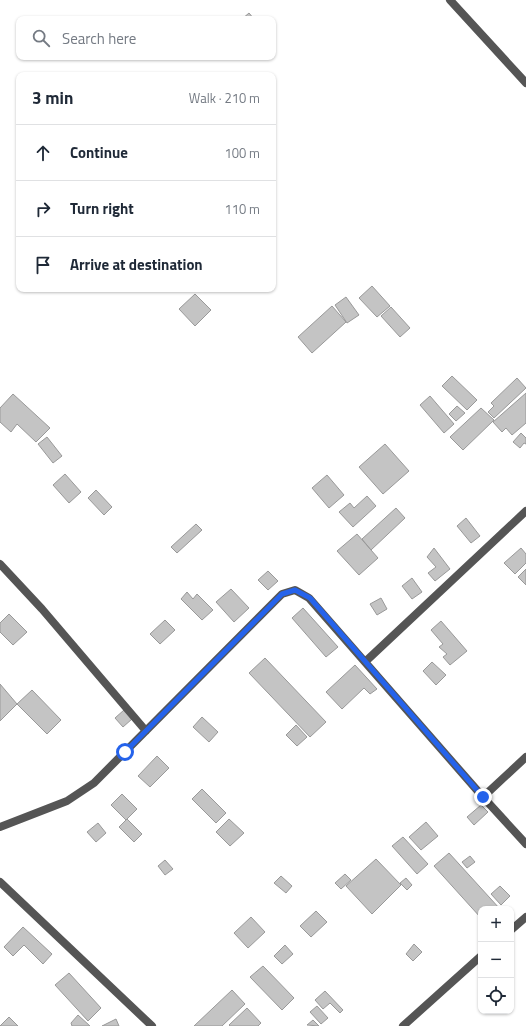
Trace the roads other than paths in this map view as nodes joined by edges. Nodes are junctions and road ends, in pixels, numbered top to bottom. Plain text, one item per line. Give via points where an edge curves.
1 (450, 0) edge
2 (526, 83) edge
3 (526, 511) edge
4 (0, 564) edge
5 (365, 662) junction
6 (146, 731) junction
7 (526, 757) edge
8 (483, 797) junction
9 (0, 827) edge
10 (526, 844) edge
11 (0, 882) edge
12 (526, 917) edge
13 (514, 927) edge
14 (478, 959) edge
15 (152, 1026) edge
16 (403, 1026) edge

1 - 2 street
3 - 5 street
4 - 6 street via 42,609
5 - 6 street via 310,598 295,590 282,594
5 - 8 street
6 - 9 street via 94,783 67,801
7 - 8 street
8 - 10 street
11 - 15 street
12 - 13 street
14 - 16 street

